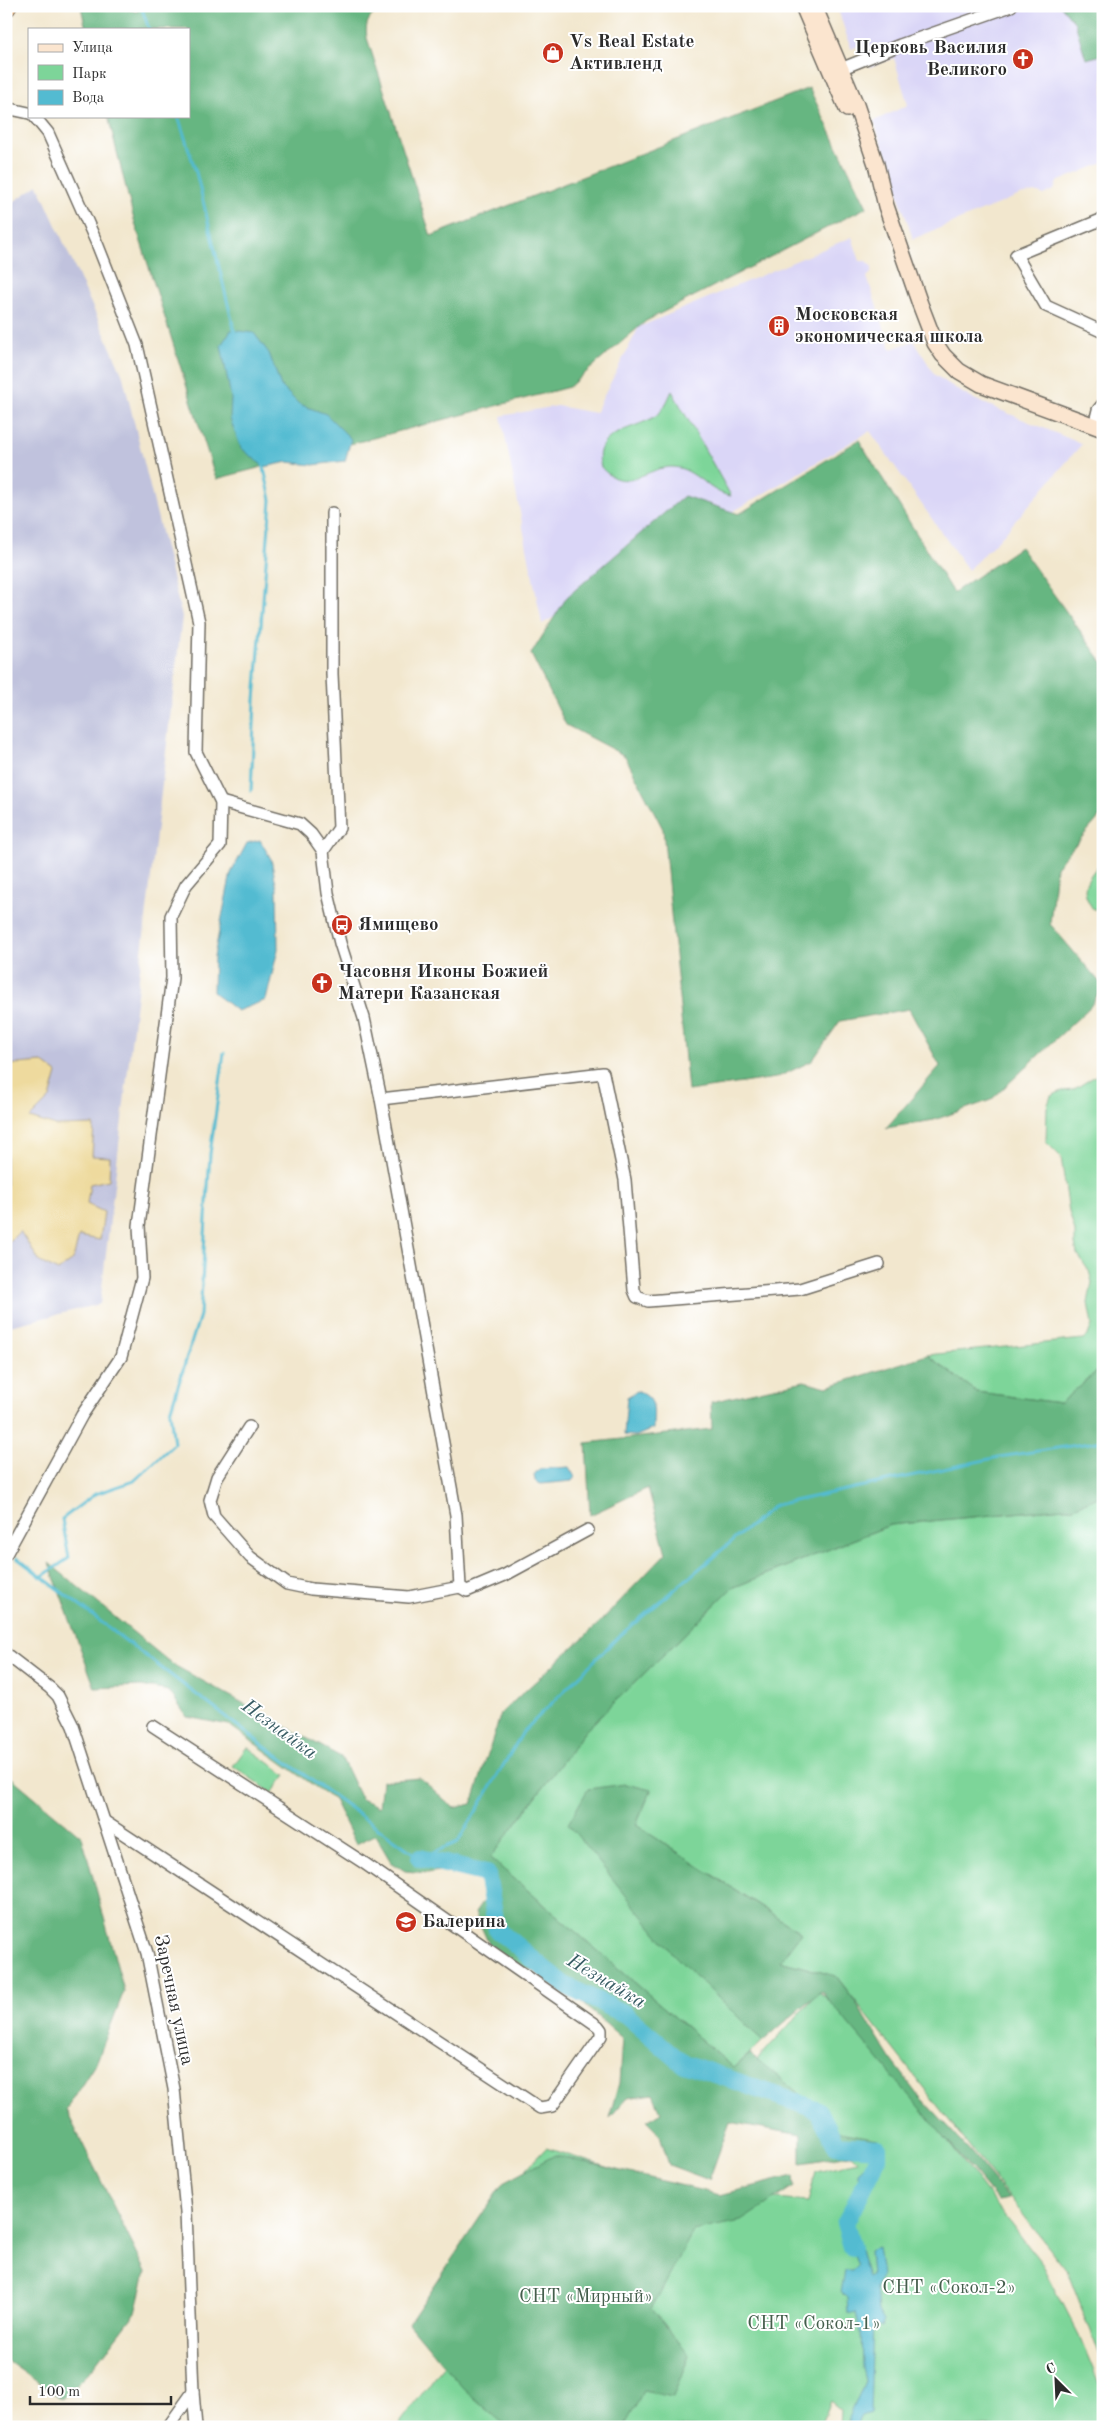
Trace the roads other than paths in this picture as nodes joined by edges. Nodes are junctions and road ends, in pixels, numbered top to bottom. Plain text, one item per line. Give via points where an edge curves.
1 (803, 6) edge
2 (814, 6) edge
3 (1011, 6) edge
4 (837, 71) junction
5 (6, 108) edge
6 (28, 114) edge
7 (36, 118) edge
8 (1103, 219) edge
9 (1103, 332) edge
10 (1103, 404) edge
11 (1098, 428) edge
12 (332, 513) dead end
13 (221, 802) junction
14 (323, 851) junction
15 (381, 1099) junction
16 (879, 1264) dead end
17 (249, 1427) dead end
18 (588, 1530) dead end
19 (6, 1554) edge
20 (460, 1587) junction
21 (6, 1654) edge
22 (153, 1726) dead end
23 (104, 1821) junction
24 (192, 2392) junction
25 (168, 2427) edge
26 (196, 2427) edge

1 - 4 main road
2 - 4 main road
3 - 4 street via 882,51
4 - 11 main road via 869,140 886,206 933,337 948,361 991,389
5 - 6 street
7 - 13 street via 48,133 137,345 199,622 196,752
8 - 9 street via 1016,256 1046,306
10 - 11 street via 1098,410
12 - 14 street via 332,674 339,828
13 - 14 street via 300,824
13 - 19 street via 220,845 186,886 171,916 172,978 139,1226 142,1278 121,1357 82,1415
14 - 15 street via 328,893 364,1018
15 - 16 street via 603,1073 624,1180 634,1290 637,1297 648,1301 800,1289
15 - 20 street via 456,1515
17 - 20 street via 217,1477 210,1500 214,1516 250,1558 287,1584 311,1589 409,1597
18 - 20 street via 505,1575 467,1591
21 - 23 street, Заречная улица via 58,1696 73,1726
22 - 23 street via 372,1869 598,2026 600,2036 552,2106 540,2108
23 - 24 street, Заречная улица via 147,1953 177,2108 186,2212
24 - 25 street
24 - 26 street, Заречная улица

